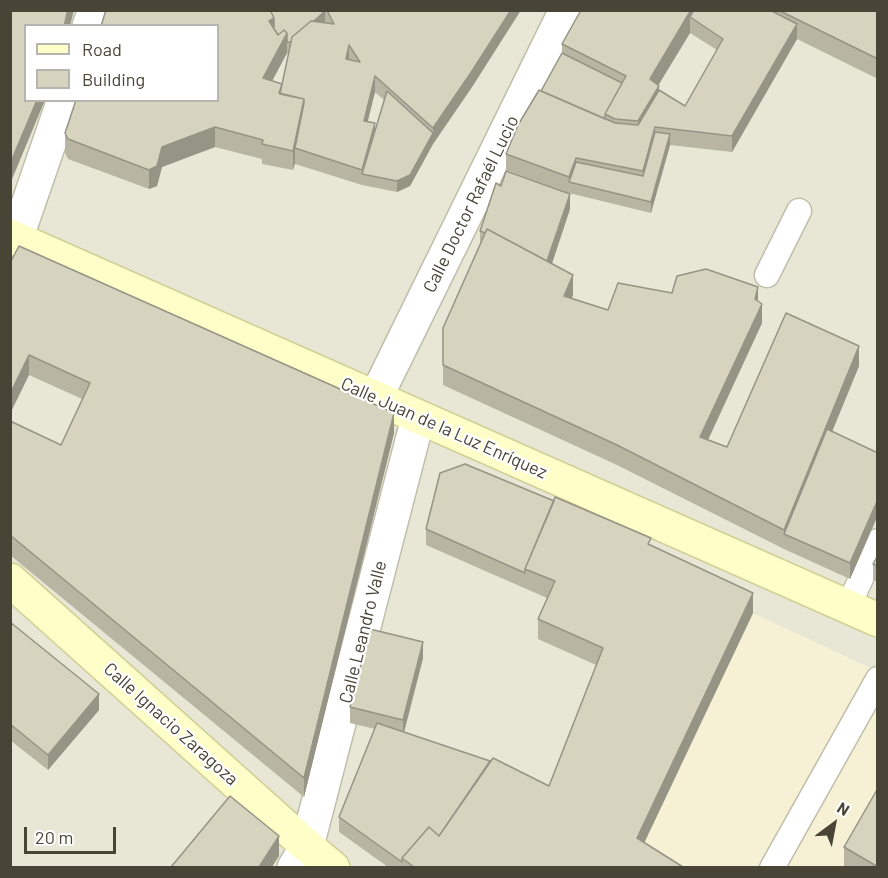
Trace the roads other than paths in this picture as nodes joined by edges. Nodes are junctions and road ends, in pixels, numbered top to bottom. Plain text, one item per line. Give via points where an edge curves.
1 (566, 10) edge
2 (63, 102) edge
3 (799, 211) dead end
4 (13, 238) edge
5 (767, 275) dead end
6 (376, 397) junction
7 (418, 417) junction
8 (878, 541) edge
9 (10, 580) edge
10 (848, 607) junction
11 (878, 620) edge
12 (878, 679) edge
13 (301, 857) edge
14 (333, 867) edge
15 (772, 867) edge

1 - 6 street, Calle Doctor Rafaél Lucio
2 - 4 street
3 - 5 street
4 - 6 main road, Calle Juan de la Luz Enríquez
6 - 7 main road, Calle Juan de la Luz Enríquez
7 - 10 main road, Calle Juan de la Luz Enríquez
7 - 13 street, Calle Leandro Valle
8 - 10 street
9 - 13 main road, Calle Ignacio Zaragoza
10 - 11 main road, Calle Juan de la Luz Enríquez
12 - 15 street
13 - 14 main road, Calle Ignacio Zaragoza

